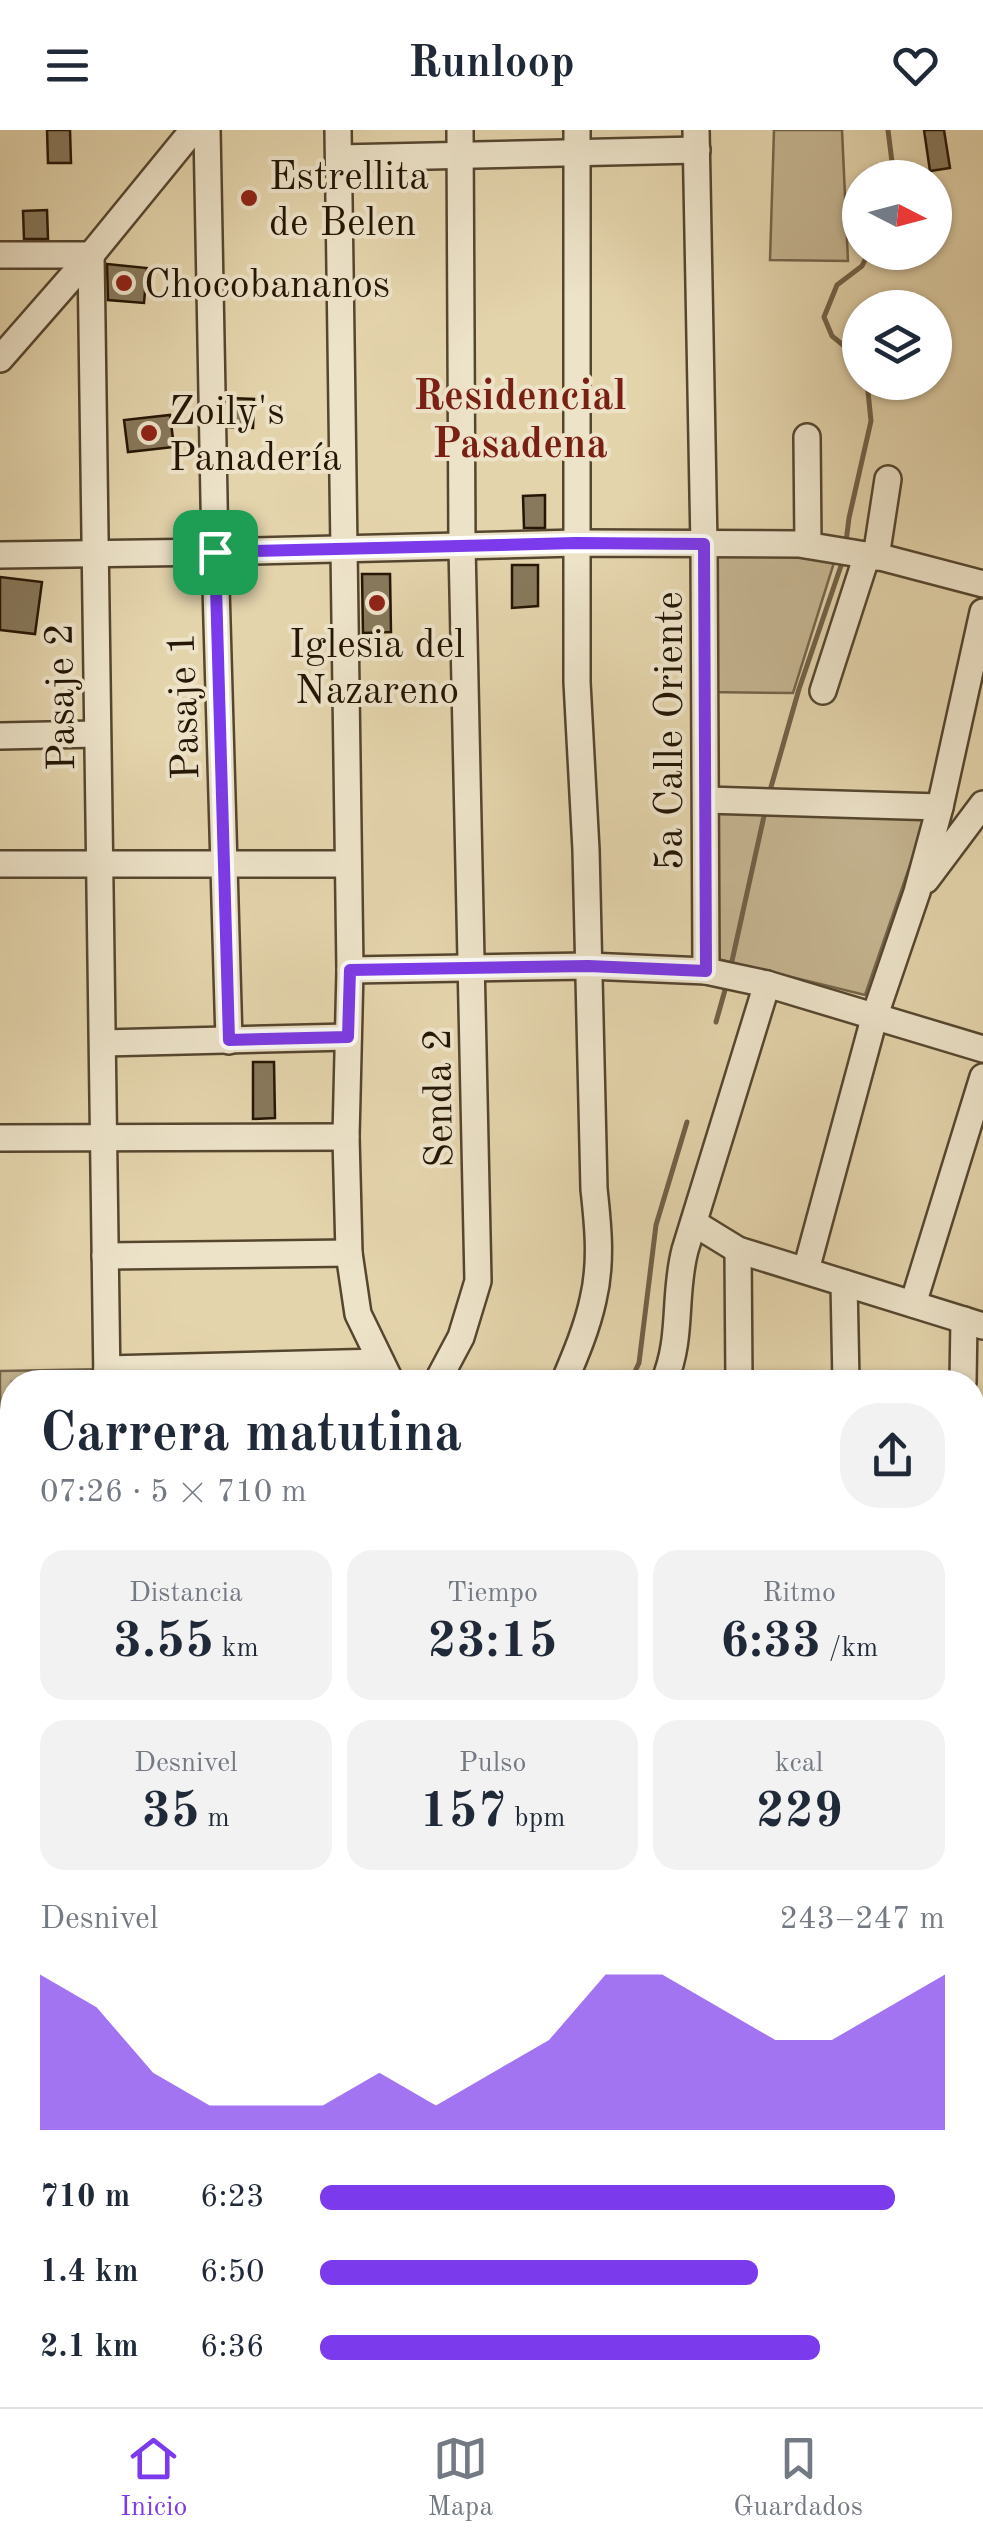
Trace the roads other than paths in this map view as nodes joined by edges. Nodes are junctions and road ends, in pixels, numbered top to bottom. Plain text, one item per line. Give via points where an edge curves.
1 (193, 130) edge
2 (207, 130) edge
3 (338, 130) edge
4 (696, 140) edge
5 (577, 142) edge
6 (460, 143) edge
7 (339, 158) junction
8 (91, 254) junction
9 (0, 255) edge
10 (0, 360) edge
11 (807, 437) dead end
12 (888, 479) dead end
13 (576, 543) junction
14 (704, 544) junction
15 (808, 545) junction
16 (462, 546) junction
17 (342, 549) junction
18 (215, 552) junction
19 (95, 554) junction
20 (860, 554) junction
21 (0, 555) edge
22 (983, 584) edge
23 (983, 612) edge
24 (823, 691) dead end
25 (96, 734) junction
26 (0, 736) edge
27 (706, 800) junction
28 (983, 804) edge
29 (940, 808) junction
30 (0, 864) edge
31 (100, 864) junction
32 (224, 864) junction
33 (348, 864) junction
34 (917, 892) junction
35 (588, 966) junction
36 (471, 968) junction
37 (350, 970) junction
38 (706, 971) junction
39 (767, 984) junction
40 (875, 1015) junction
41 (348, 1037) junction
42 (229, 1040) junction
43 (103, 1043) junction
44 (983, 1049) edge
45 (983, 1077) edge
46 (346, 1137) junction
47 (0, 1138) edge
48 (103, 1138) junction
49 (694, 1223) junction
50 (738, 1250) junction
51 (349, 1253) junction
52 (105, 1256) junction
53 (806, 1270) junction
54 (844, 1282) junction
55 (913, 1304) junction
56 (973, 1323) edge
57 (107, 1370) edge
58 (385, 1370) edge
59 (443, 1370) edge
60 (569, 1370) edge
61 (669, 1370) edge
62 (738, 1370) edge
63 (846, 1370) edge
64 (964, 1370) edge

1 - 8 street
2 - 18 street, Pasaje 1
3 - 7 street
4 - 5 street
4 - 14 street, 5a Calle Oriente
5 - 6 street
5 - 13 street
6 - 7 street
6 - 16 street, Senda 2
7 - 17 street
8 - 9 street
8 - 10 street
8 - 19 street, Pasaje 2
11 - 15 street
12 - 20 street
13 - 14 street
13 - 16 street
13 - 35 street
14 - 15 street
14 - 27 street, 5a Calle Oriente
15 - 20 street
16 - 17 street
16 - 36 street, Senda 2
17 - 18 street
17 - 33 street
18 - 19 street
18 - 32 street, Pasaje 1
19 - 21 street
19 - 25 street, Pasaje 2
20 - 22 street
20 - 24 street
23 - 29 street
25 - 26 street
25 - 31 street, Pasaje 2
27 - 29 street
27 - 38 street, 5a Calle Oriente
28 - 34 street
29 - 34 street
30 - 31 street
31 - 32 street
31 - 43 street, Pasaje 2
32 - 33 street
32 - 42 street, Pasaje 1
33 - 37 street
34 - 40 street
35 - 36 street
35 - 38 street
35 - 60 street via 599,1241 594,1298
36 - 37 street
36 - 59 street, Senda 2 via 478,1281
37 - 41 street
38 - 39 street
39 - 40 street
39 - 49 street
40 - 44 street
40 - 53 street
41 - 42 street
41 - 46 street
42 - 43 street
43 - 48 street, Pasaje 2
45 - 55 street
46 - 48 street
46 - 51 street
47 - 48 street
48 - 52 street, Pasaje 2
49 - 50 street
49 - 61 street via 680,1270
50 - 53 street
50 - 62 street
51 - 52 street
51 - 58 street via 358,1314
52 - 57 street, Pasaje 2
53 - 54 street
54 - 55 street
54 - 63 street
55 - 56 street
56 - 64 street

